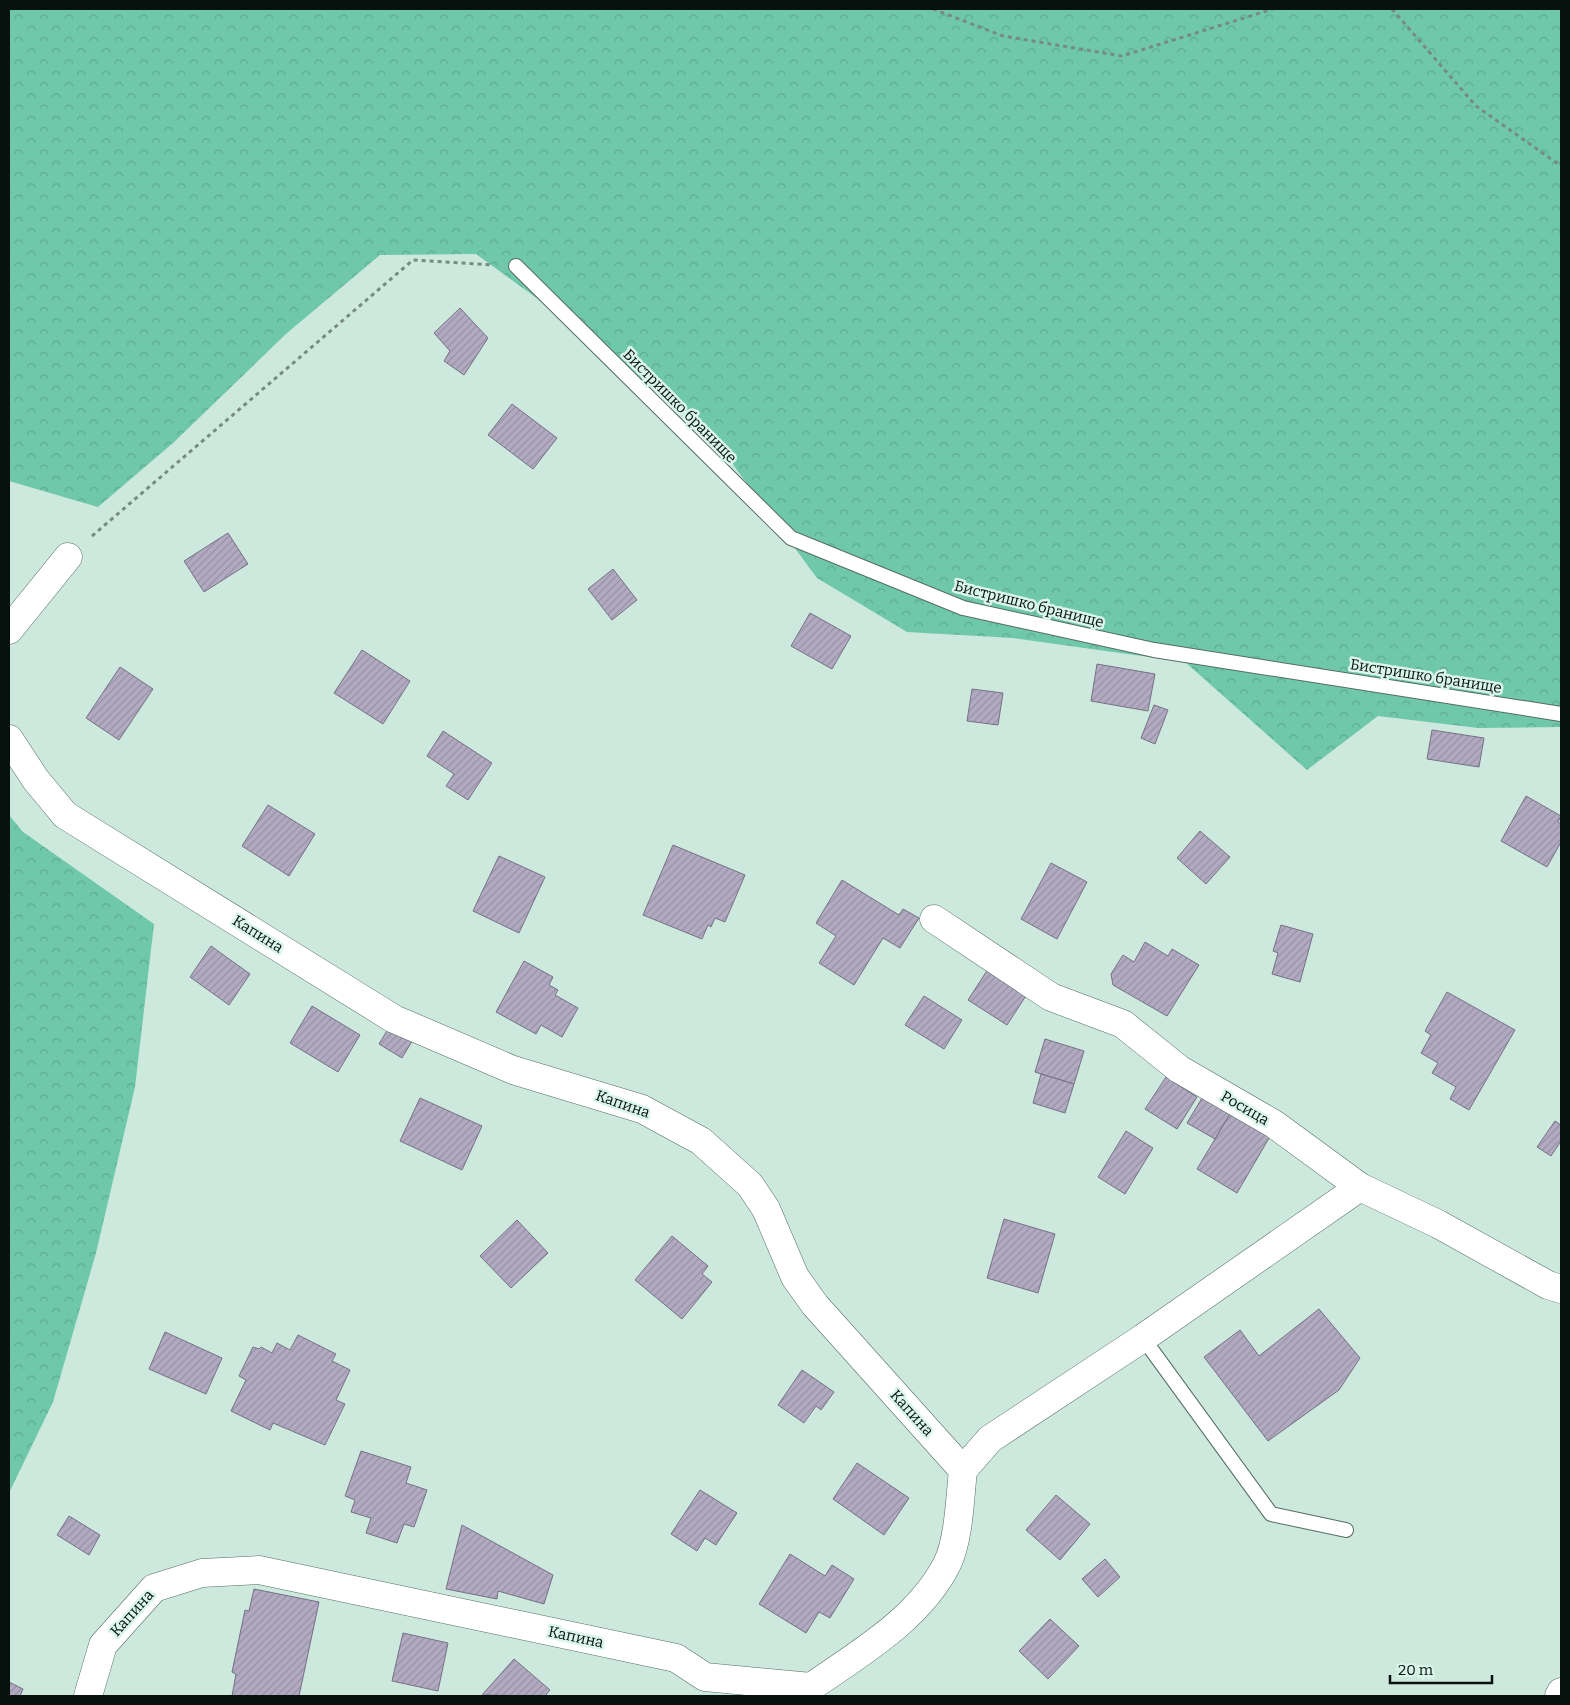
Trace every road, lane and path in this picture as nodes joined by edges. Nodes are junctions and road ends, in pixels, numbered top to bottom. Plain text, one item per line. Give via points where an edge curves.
1 (933, 9) edge
2 (1273, 9) edge
3 (1392, 9) edge
4 (1561, 166) edge
5 (516, 266) joint
6 (68, 557) joint
7 (9, 630) edge
8 (1561, 714) edge
9 (9, 739) edge
10 (934, 919) dead end
11 (1360, 1187) junction
12 (1561, 1289) edge
13 (1143, 1338) junction
14 (962, 1470) junction
15 (1346, 1530) dead end
16 (809, 1692) edge
17 (1561, 1692) edge
18 (88, 1696) edge
19 (1559, 1696) edge

1 - 2 path via 1003,36 1122,56
3 - 4 path via 1476,106
5 - 6 path via 413,260
5 - 8 lane, Бистришко бранище via 792,538 963,608 1154,650
6 - 7 street
9 - 14 street, Капина via 36,780 65,815 394,1019 513,1070 642,1108 701,1141 750,1185 766,1210 795,1277 816,1304
10 - 11 street, Росица via 1051,997 1123,1024 1178,1070 1274,1124
11 - 12 street, Росица
11 - 13 street
13 - 14 street via 990,1439
13 - 15 lane via 1271,1514
14 - 16 street, Капина via 959,1516 947,1563 925,1598 896,1626
16 - 18 street, Капина via 705,1677 676,1658 259,1570 202,1573 154,1588 103,1646
17 - 19 street

